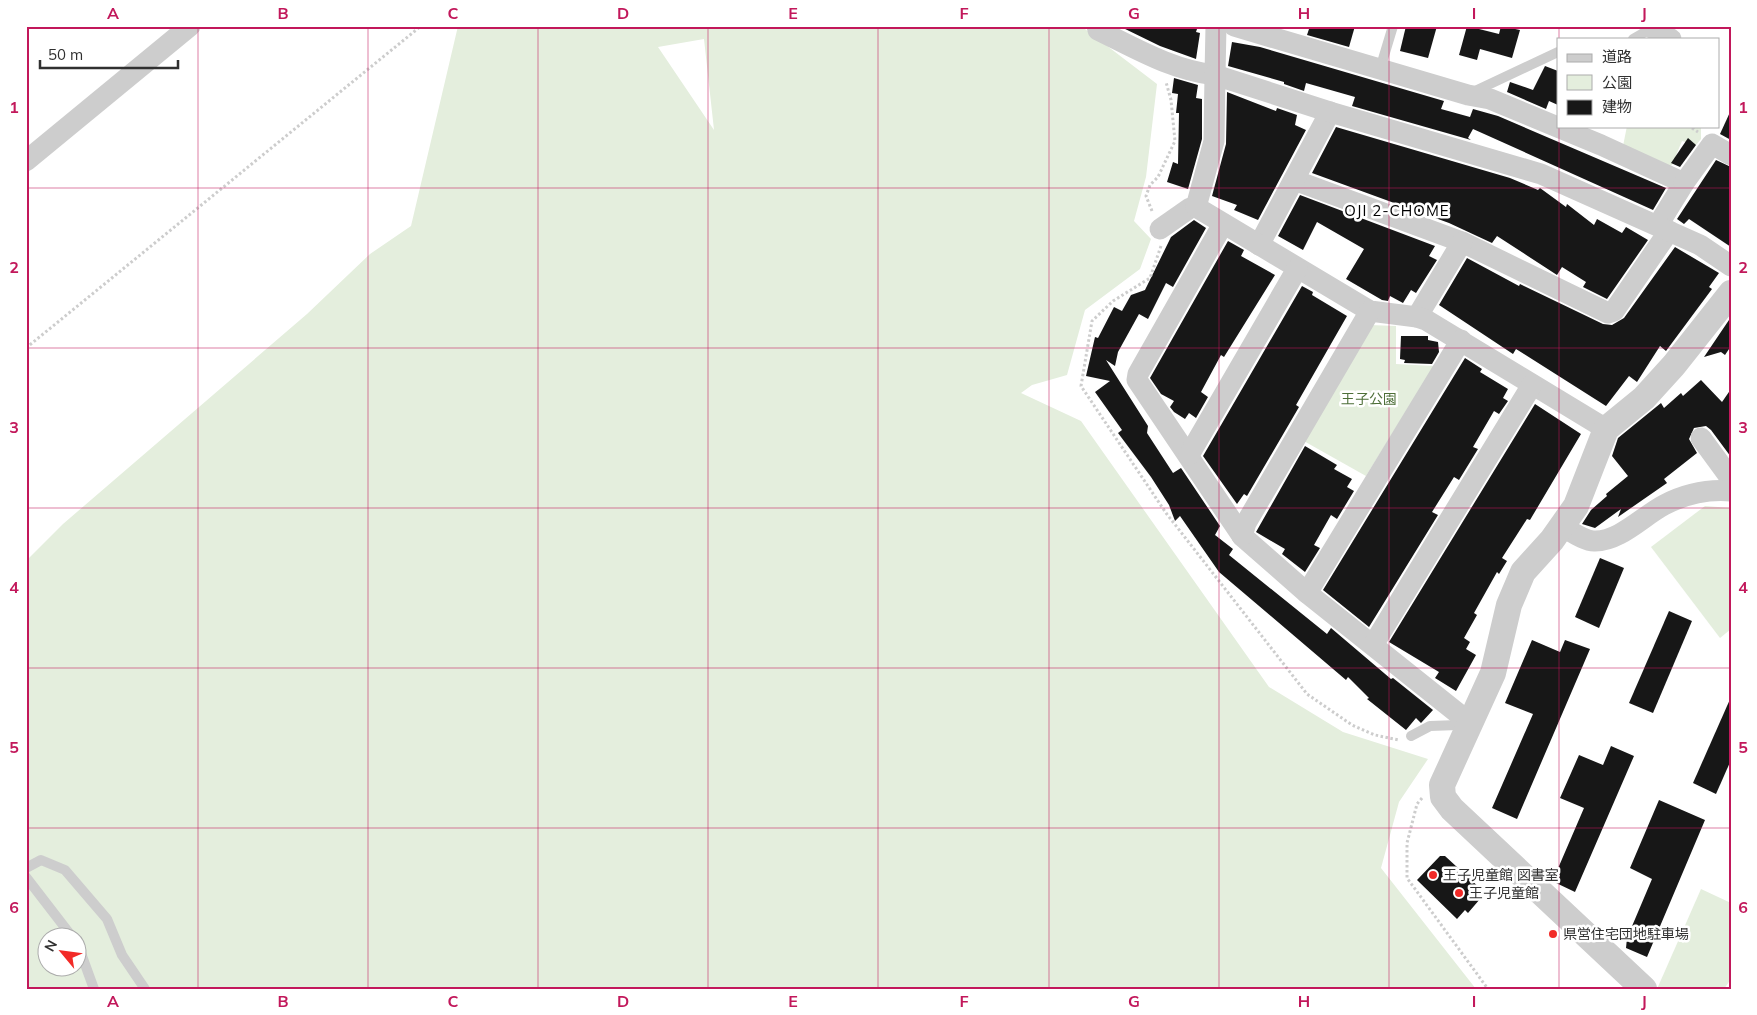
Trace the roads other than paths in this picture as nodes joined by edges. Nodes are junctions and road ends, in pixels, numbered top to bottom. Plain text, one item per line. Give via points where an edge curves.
1 (190, 26) edge
2 (1097, 26) edge
3 (1216, 26) edge
4 (1234, 26) edge
5 (1393, 26) edge
6 (1652, 28) joint
7 (1635, 38) edge
8 (1669, 38) edge
9 (1557, 52) edge
10 (1380, 69) junction
11 (1215, 76) junction
12 (1468, 95) junction
13 (1330, 112) junction
14 (1557, 127) edge
15 (1560, 128) edge
16 (1709, 135) edge
17 (1731, 155) edge
18 (26, 161) edge
19 (1294, 180) junction
20 (1684, 183) junction
21 (1196, 206) junction
22 (1223, 224) junction
23 (1663, 228) junction
24 (1160, 229) dead end
25 (1462, 242) junction
26 (1259, 245) junction
27 (1731, 266) edge
28 (1296, 269) junction
29 (1731, 293) edge
30 (1370, 311) junction
31 (1417, 317) junction
32 (1461, 340) junction
33 (1532, 385) junction
34 (1606, 429) junction
35 (1712, 445) dead end
36 (1189, 455) junction
37 (1731, 479) edge
38 (1731, 491) edge
39 (1562, 527) junction
40 (1242, 536) junction
41 (1307, 593) junction
42 (1372, 645) junction
43 (1466, 720) junction
44 (1411, 736) road end
45 (26, 868) edge
46 (26, 877) edge
47 (65, 928) edge
48 (88, 972) edge
49 (94, 989) edge
50 (145, 989) edge
51 (1644, 989) edge

1 - 18 street
2 - 11 street via 1098,30 1164,63
3 - 11 street
4 - 10 street
5 - 10 lane
6 - 7 lane
6 - 8 street
9 - 12 lane
10 - 12 street
11 - 13 street
11 - 21 street via 1214,140
12 - 14 street via 1490,99
13 - 19 street
13 - 23 street via 1541,174
15 - 20 street
16 - 17 street
16 - 20 street
19 - 25 street
19 - 26 street
20 - 23 street
21 - 22 street
21 - 24 street
22 - 26 street
22 - 36 street via 1137,380
23 - 25 street via 1614,311 1608,312
23 - 27 street via 1700,245
25 - 31 street
26 - 28 street
28 - 30 street
28 - 36 street
29 - 34 street via 1644,398
30 - 31 street
30 - 40 street via 1246,523
31 - 32 street
32 - 33 street
32 - 41 street
33 - 34 street
33 - 42 street
34 - 39 street via 1576,506
35 - 37 street
36 - 40 street
38 - 39 street via 1692,494 1665,504 1603,540 1591,541
39 - 43 street via 1523,572 1509,605 1493,673
40 - 41 street
41 - 42 street
42 - 43 street
43 - 44 lane via 1458,724 1430,726
43 - 51 street via 1442,785 1444,797 1452,809
45 - 50 lane via 41,860 65,870 107,919 122,955
46 - 47 lane
48 - 49 lane

